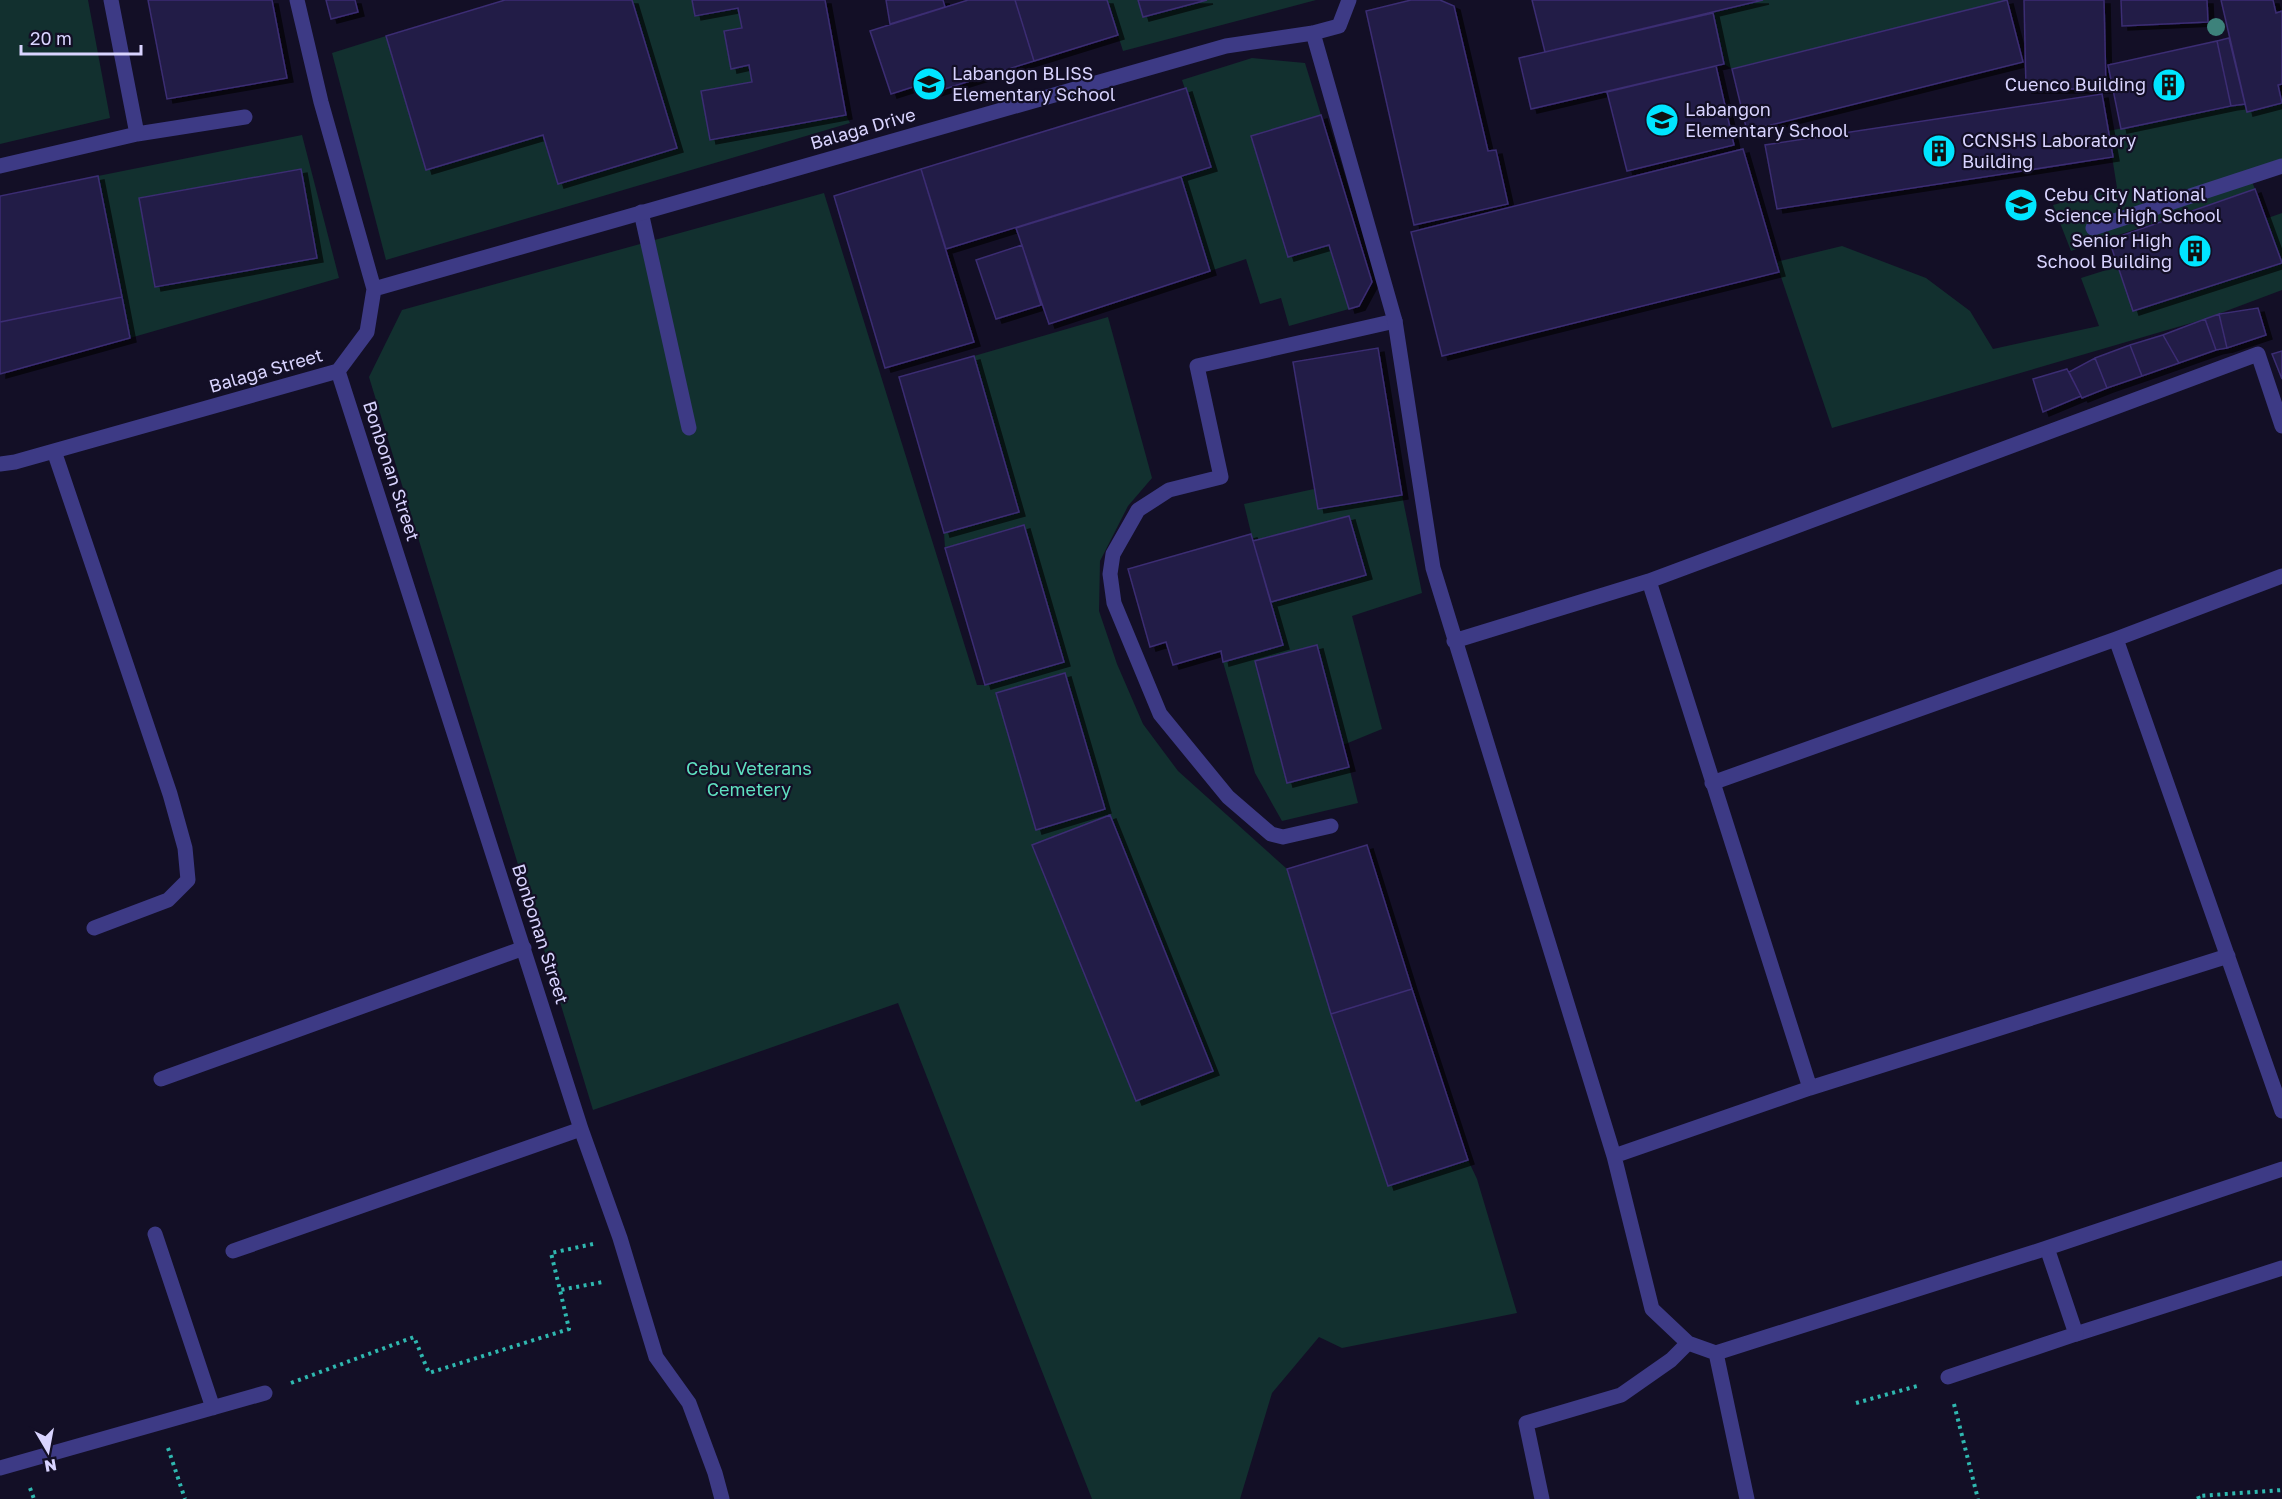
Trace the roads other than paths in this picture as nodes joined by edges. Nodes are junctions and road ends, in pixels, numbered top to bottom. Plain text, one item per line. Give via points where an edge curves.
1 (111, 0) edge
2 (297, 0) edge
3 (1349, 0) edge
4 (1313, 33) junction
5 (245, 117) dead end
6 (137, 134) junction
7 (0, 166) edge
8 (2282, 166) edge
9 (641, 212) junction
10 (2093, 228) dead end
11 (374, 289) junction
12 (1395, 321) junction
13 (338, 371) junction
14 (2282, 426) edge
15 (689, 428) dead end
16 (54, 451) junction
17 (0, 464) edge
18 (2282, 576) edge
19 (1649, 581) junction
20 (2116, 639) junction
21 (1454, 641) junction
22 (1712, 783) junction
23 (1331, 826) dead end
24 (94, 928) dead end
25 (524, 948) junction
26 (2228, 956) junction
27 (160, 1079) dead end
28 (1810, 1088) junction
29 (2282, 1111) edge
30 (581, 1129) junction
31 (1614, 1156) junction
32 (2282, 1169) edge
33 (155, 1234) dead end
34 (2047, 1248) junction
35 (233, 1251) dead end
36 (2282, 1268) edge
37 (2076, 1334) junction
38 (1688, 1343) junction
39 (1716, 1353) junction
40 (1948, 1377) road end
41 (265, 1393) road end
42 (213, 1408) junction
43 (0, 1468) edge
44 (722, 1499) edge
45 (1542, 1499) edge
46 (1747, 1499) edge

1 - 6 street
2 - 11 street, Balaga Street via 321,102
3 - 4 street, Balaga Drive via 1339,26
4 - 9 street, Balaga Drive via 1226,46
4 - 12 street
5 - 6 street
6 - 7 street
8 - 10 street
9 - 11 street, Balaga Drive
9 - 15 street
11 - 13 street, Balaga Street via 367,332
12 - 21 street via 1433,568
12 - 23 street via 1197,366 1221,477 1169,490 1138,510 1113,554 1110,574 1114,603 1160,714 1228,796 1271,834 1283,837
13 - 16 street, Balaga Street
13 - 25 street, Bonbonan Street
14 - 19 street via 2258,354
16 - 17 street, Balaga Street
16 - 24 street via 170,794 185,848 188,880 168,900
18 - 20 street
19 - 21 street
19 - 22 street
20 - 22 street
20 - 26 street
21 - 31 street
22 - 28 street
25 - 27 street
25 - 30 street, Bonbonan Street
26 - 28 street
26 - 29 street
28 - 31 street
30 - 35 street
30 - 44 street, Bonbonan Street via 656,1357 689,1403
31 - 38 street via 1652,1309
32 - 34 street
33 - 42 street
34 - 37 street
34 - 39 street
36 - 37 street
37 - 40 street
38 - 39 street
38 - 45 street via 1671,1360 1621,1395 1526,1423
39 - 46 street
41 - 42 street
42 - 43 street

